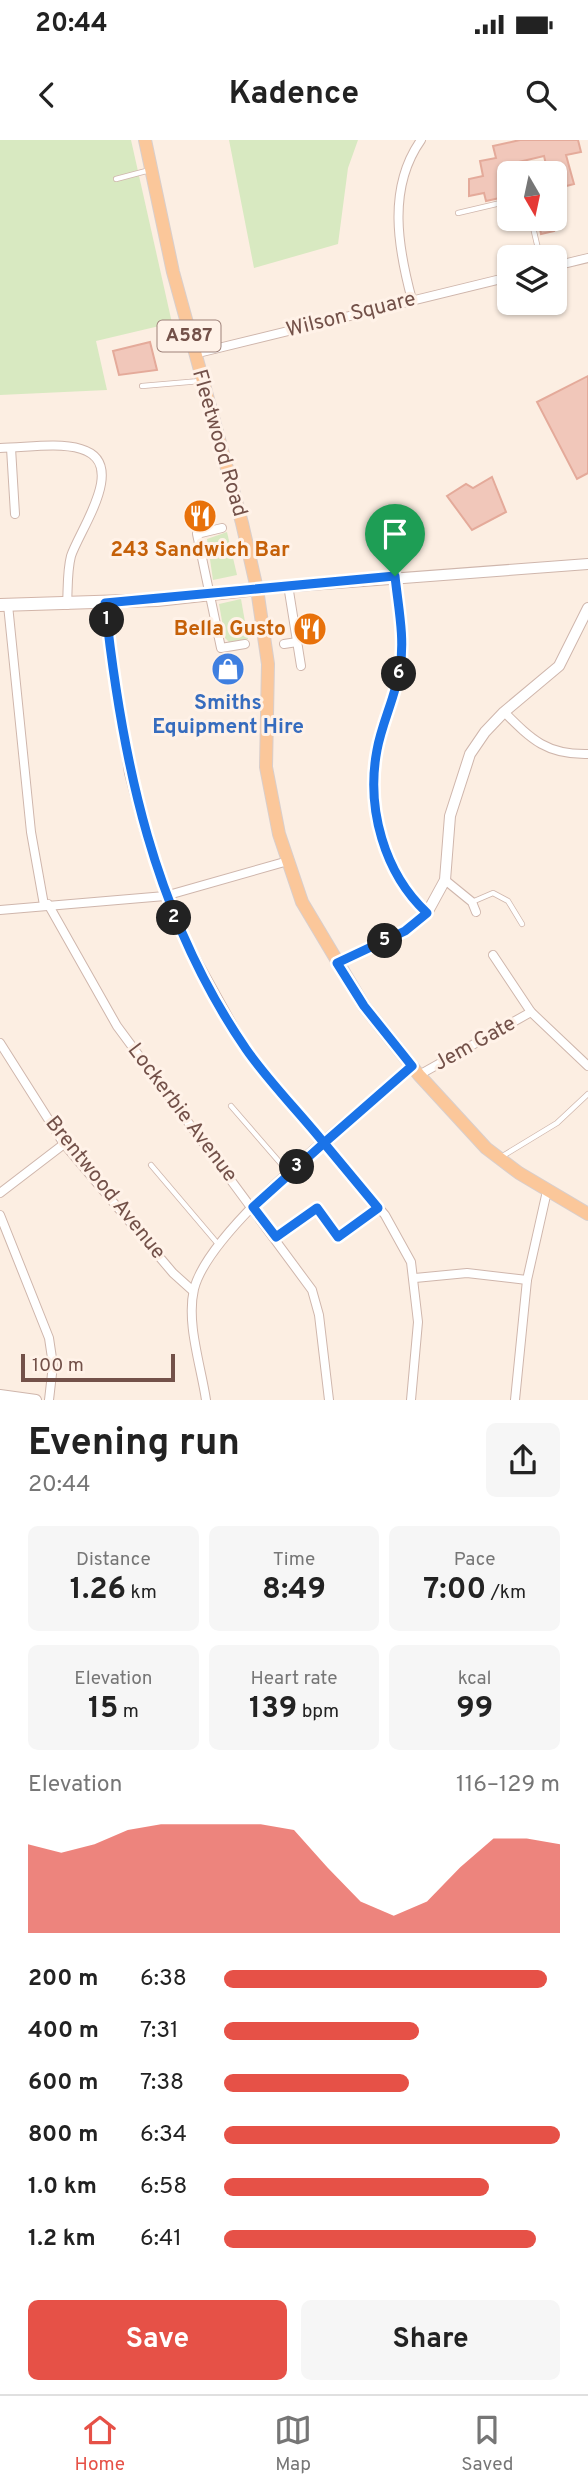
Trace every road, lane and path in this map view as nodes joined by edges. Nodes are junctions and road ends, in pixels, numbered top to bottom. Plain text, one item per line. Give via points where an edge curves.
1 (145, 140) edge
2 (421, 140) edge
3 (151, 170) junction
4 (116, 179) dead end
5 (497, 204) edge
6 (458, 213) dead end
7 (588, 258) edge
8 (567, 263) edge
9 (497, 280) edge
10 (412, 300) junction
11 (194, 354) junction
12 (201, 380) junction
13 (142, 386) dead end
14 (0, 448) edge
15 (11, 448) junction
16 (15, 514) dead end
17 (222, 528) dead end
18 (588, 564) edge
19 (395, 576) junction
20 (288, 584) junction
21 (257, 589) junction
22 (209, 595) junction
23 (105, 603) junction
24 (4, 605) edge
25 (66, 605) junction
26 (588, 608) edge
27 (297, 642) junction
28 (245, 644) dead end
29 (284, 644) dead end
30 (301, 666) dead end
31 (504, 712) junction
32 (588, 754) edge
33 (288, 861) junction
34 (445, 880) junction
35 (165, 896) junction
36 (472, 902) junction
37 (46, 904) junction
38 (0, 910) edge
39 (476, 912) dead end
40 (427, 913) junction
41 (522, 923) dead end
42 (493, 955) dead end
43 (337, 963) junction
44 (531, 1012) junction
45 (0, 1043) edge
46 (588, 1066) edge
47 (416, 1070) junction
48 (588, 1094) edge
49 (231, 1106) dead end
50 (324, 1143) junction
51 (64, 1144) junction
52 (498, 1158) junction
53 (151, 1164) dead end
54 (289, 1173) junction
55 (547, 1191) junction
56 (0, 1194) edge
57 (253, 1207) junction
58 (378, 1208) junction
59 (588, 1214) edge
60 (0, 1215) edge
61 (276, 1237) junction
62 (11, 1240) junction
63 (0, 1244) edge
64 (219, 1245) junction
65 (415, 1278) junction
66 (527, 1280) junction
67 (193, 1292) junction
68 (0, 1395) edge
69 (37, 1400) edge
70 (49, 1400) edge
71 (206, 1400) edge
72 (328, 1400) edge
73 (411, 1400) edge
74 (515, 1400) edge

1 - 3 main road, Fleetwood Road / A587
2 - 10 street via 407,166 397,227
3 - 4 lane
3 - 11 main road, Fleetwood Road / A587
5 - 6 lane
7 - 8 street
9 - 10 street, Wilson Square
10 - 11 street, Wilson Square
11 - 12 main road, Fleetwood Road / A587
12 - 13 lane
12 - 21 main road, Fleetwood Road / A587
14 - 15 street
15 - 16 street
15 - 25 street via 84,449 92,454 103,475 72,553
17 - 22 street via 197,534
18 - 19 street
19 - 20 street
19 - 40 street via 401,664 377,751 378,822 397,876
20 - 21 street
20 - 27 street
21 - 22 main road
21 - 33 main road, Fleetwood Road / A587 via 268,664 266,767
22 - 23 main road
22 - 28 street via 221,648
23 - 25 main road
23 - 35 street via 129,773
24 - 25 main road
24 - 37 street, Lockerbie Avenue via 32,832
26 - 31 street via 559,666
27 - 29 street
27 - 30 street
31 - 32 street via 546,748
31 - 34 street via 470,754 450,816
33 - 35 street
33 - 43 main road, Fleetwood Road / A587 via 302,902
34 - 36 street
34 - 40 street
35 - 37 street
35 - 50 street via 246,1049
36 - 39 street
36 - 41 lane via 493,892 502,895
37 - 38 street
37 - 57 street, Lockerbie Avenue via 117,1026
40 - 43 street via 405,931
42 - 44 street
43 - 47 main road, Fleetwood Road / A587 via 364,1006
44 - 46 street
44 - 47 street, Jem Gate
45 - 51 street, Brentwood Avenue
47 - 50 street, Jem Gate
47 - 52 main road, Fleetwood Road / A587
48 - 52 lane via 557,1123
49 - 54 lane
50 - 54 street, Jem Gate
50 - 58 street
51 - 56 street
51 - 67 street, Brentwood Avenue
52 - 55 main road, Fleetwood Road / A587
53 - 64 lane
54 - 57 street, Jem Gate
55 - 59 main road, Fleetwood Road / A587
55 - 66 street
57 - 61 street, Lockerbie Avenue
57 - 64 street, Jem Gate
58 - 61 lane via 338,1237 317,1208
58 - 65 street via 404,1246
60 - 62 street
61 - 72 street, Lockerbie Avenue via 315,1298
62 - 63 street
62 - 70 street via 49,1338
64 - 67 street, Jem Gate
65 - 66 street via 467,1273
65 - 73 street via 418,1322
66 - 74 street
67 - 71 street via 193,1322
68 - 69 street

